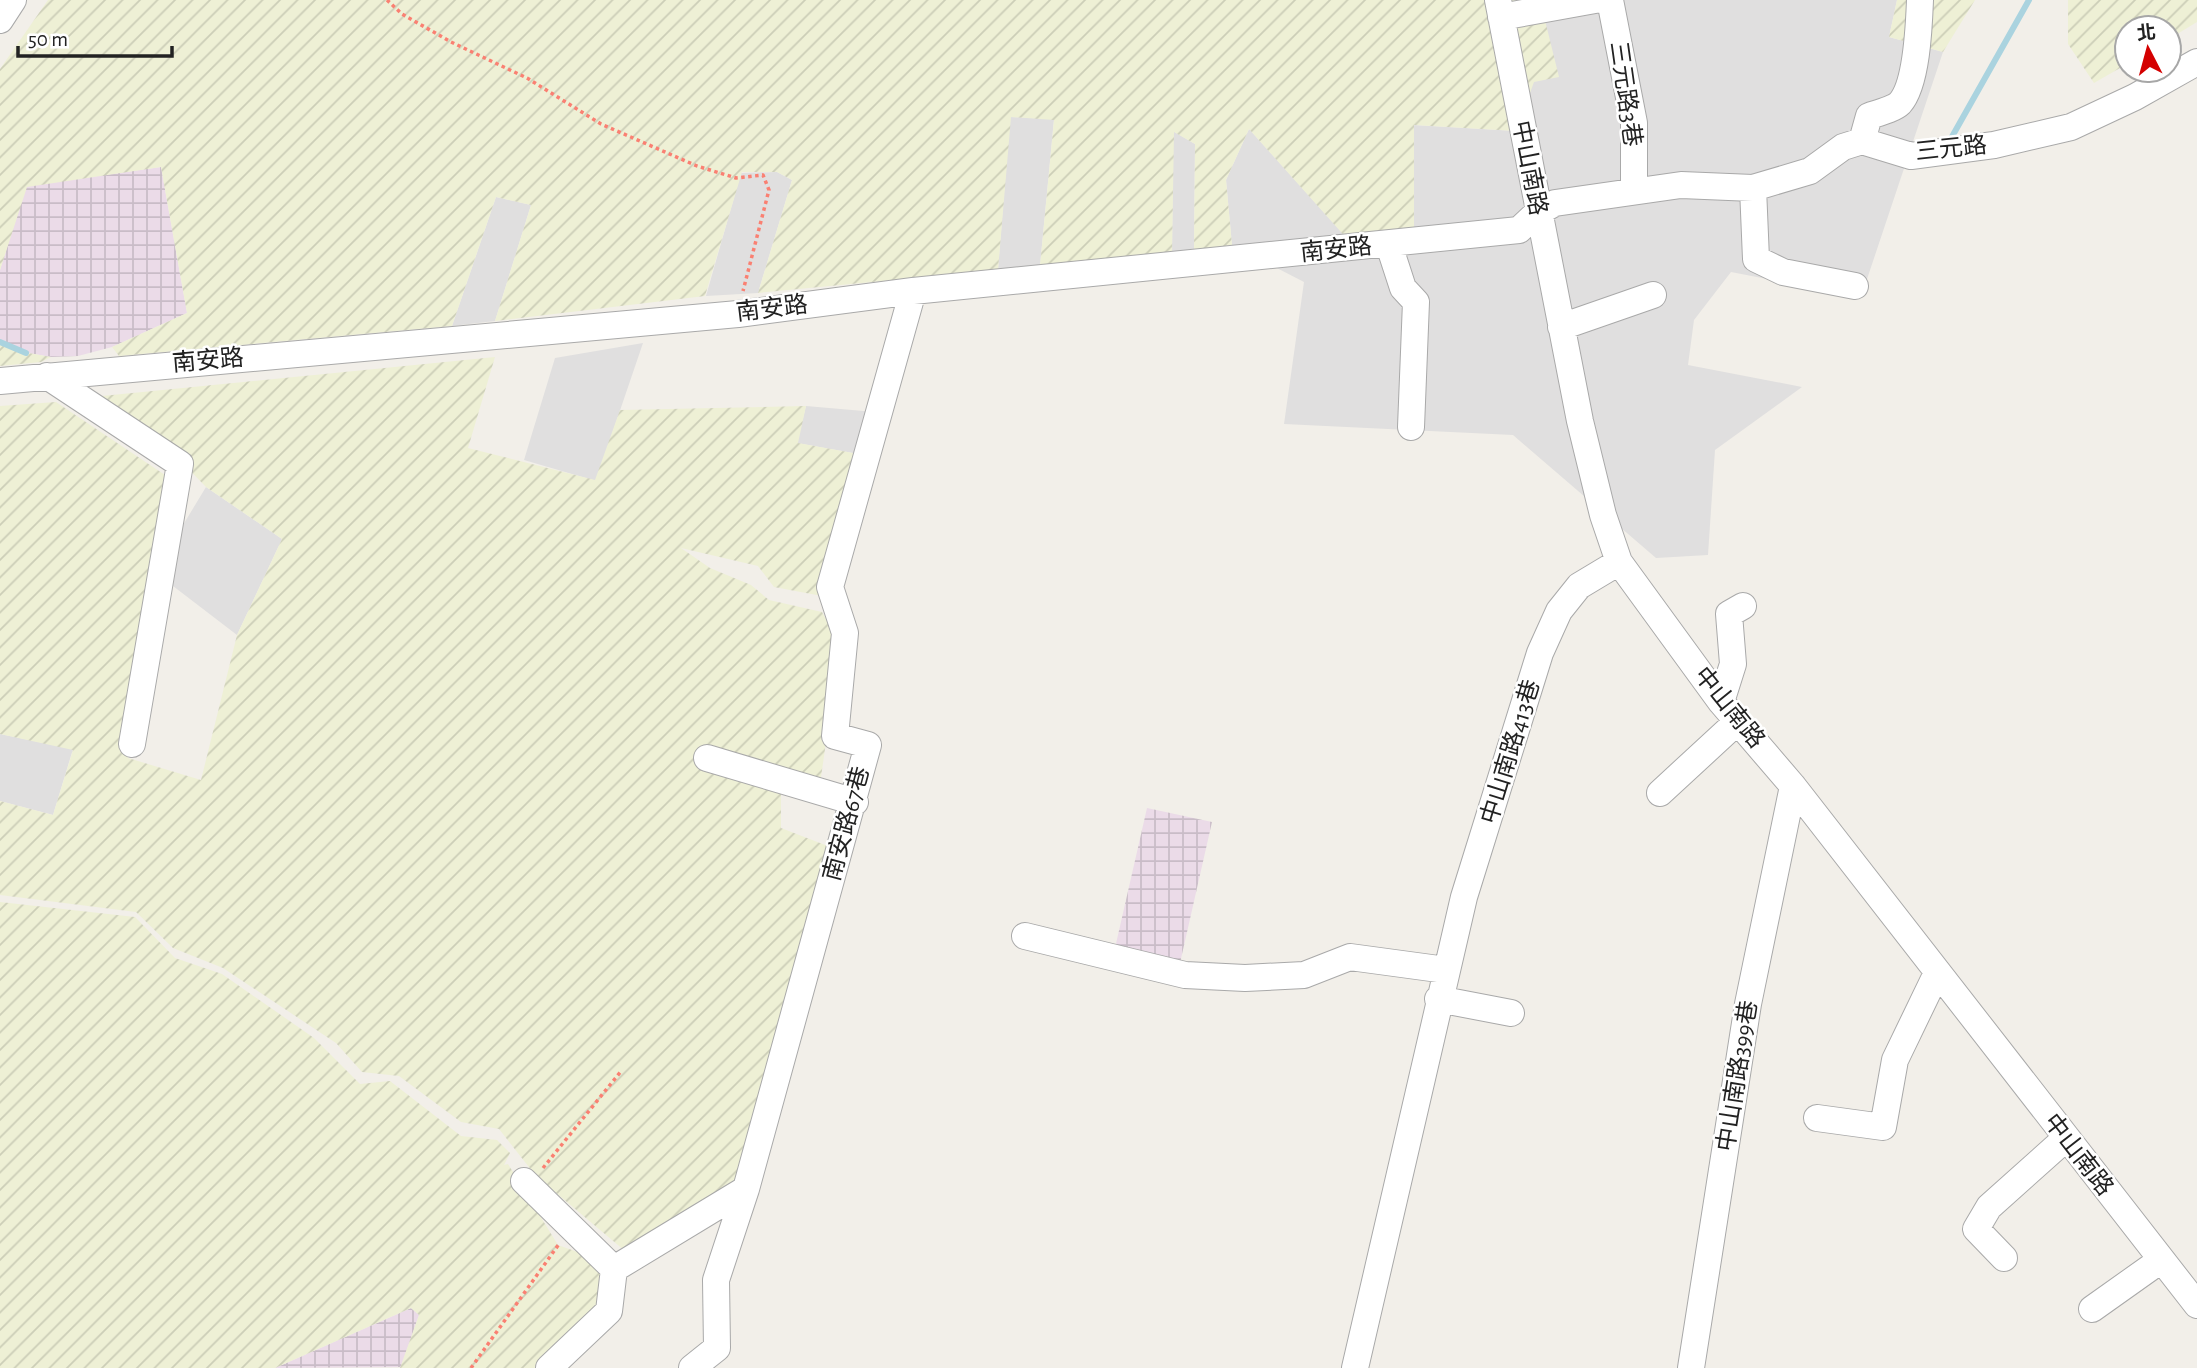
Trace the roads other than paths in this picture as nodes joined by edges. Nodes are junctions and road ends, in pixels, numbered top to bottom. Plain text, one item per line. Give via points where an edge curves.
1 (13, 0) edge
2 (1595, 0) edge
3 (1610, 0) edge
4 (1920, 0) edge
5 (1499, 8) edge
6 (0, 20) edge
7 (2197, 62) edge
8 (1862, 141) junction
9 (1753, 188) junction
10 (1634, 189) junction
11 (1537, 213) junction
12 (1389, 245) junction
13 (1855, 286) dead end
14 (913, 291) junction
15 (1653, 295) dead end
16 (1561, 327) junction
17 (47, 376) junction
18 (0, 381) edge
19 (1411, 427) dead end
20 (1619, 562) junction
21 (1743, 606) dead end
22 (1729, 711) junction
23 (132, 744) dead end
24 (708, 758) dead end
25 (1793, 786) junction
26 (1660, 793) dead end
27 (855, 802) junction
28 (1025, 936) dead end
29 (1446, 970) junction
30 (1937, 973) junction
31 (1438, 999) junction
32 (1511, 1013) dead end
33 (1817, 1118) dead end
34 (2065, 1139) junction
35 (530, 1179) road end
36 (746, 1189) junction
37 (2004, 1258) dead end
38 (2161, 1260) junction
39 (614, 1269) junction
40 (2197, 1305) edge
41 (2092, 1309) dead end
42 (550, 1368) edge
43 (692, 1368) edge
44 (1355, 1368) edge
45 (1691, 1368) edge

1 - 6 street
2 - 5 street
3 - 10 street, 三元路3巷 via 1634,123
4 - 8 street via 1919,34 1906,90 1899,104 1869,116
5 - 11 street, 中山南路
7 - 8 street, 三元路 via 2071,127 1994,145 1911,156
8 - 9 street via 1843,147 1810,172
9 - 10 street via 1681,185
9 - 13 street via 1756,258 1783,272
10 - 11 street via 1555,203
11 - 12 street, 南安路 via 1519,230
11 - 16 street, 中山南路
12 - 14 street, 南安路
12 - 19 street via 1403,289 1416,302
14 - 17 street, 南安路 via 738,314
14 - 27 street, 南安路67巷 via 831,587 845,633 835,736 868,745
15 - 16 street
16 - 20 street, 中山南路 via 1603,515
17 - 18 street, 南安路
17 - 23 street via 180,464
20 - 22 street, 中山南路
20 - 29 street, 中山南路413巷 via 1579,586 1559,611 1540,653
21 - 22 street via 1729,614 1733,664
22 - 25 street, 中山南路
22 - 26 street
24 - 27 street
25 - 30 street, 中山南路
25 - 45 street, 中山南路399巷 via 1748,1004
27 - 36 street, 南安路67巷
28 - 29 street via 1185,975 1304,975 1350,957
29 - 31 street, 中山南路413巷
30 - 33 street via 1895,1060 1883,1127
30 - 34 street, 中山南路
31 - 32 street
31 - 44 street, 中山南路413巷
34 - 37 street via 1989,1207 1976,1229
34 - 38 street, 中山南路
35 - 39 street
36 - 39 street
36 - 43 street, 南安路67巷 via 716,1280 717,1348
38 - 40 street, 中山南路
38 - 41 street
39 - 42 street via 609,1311

